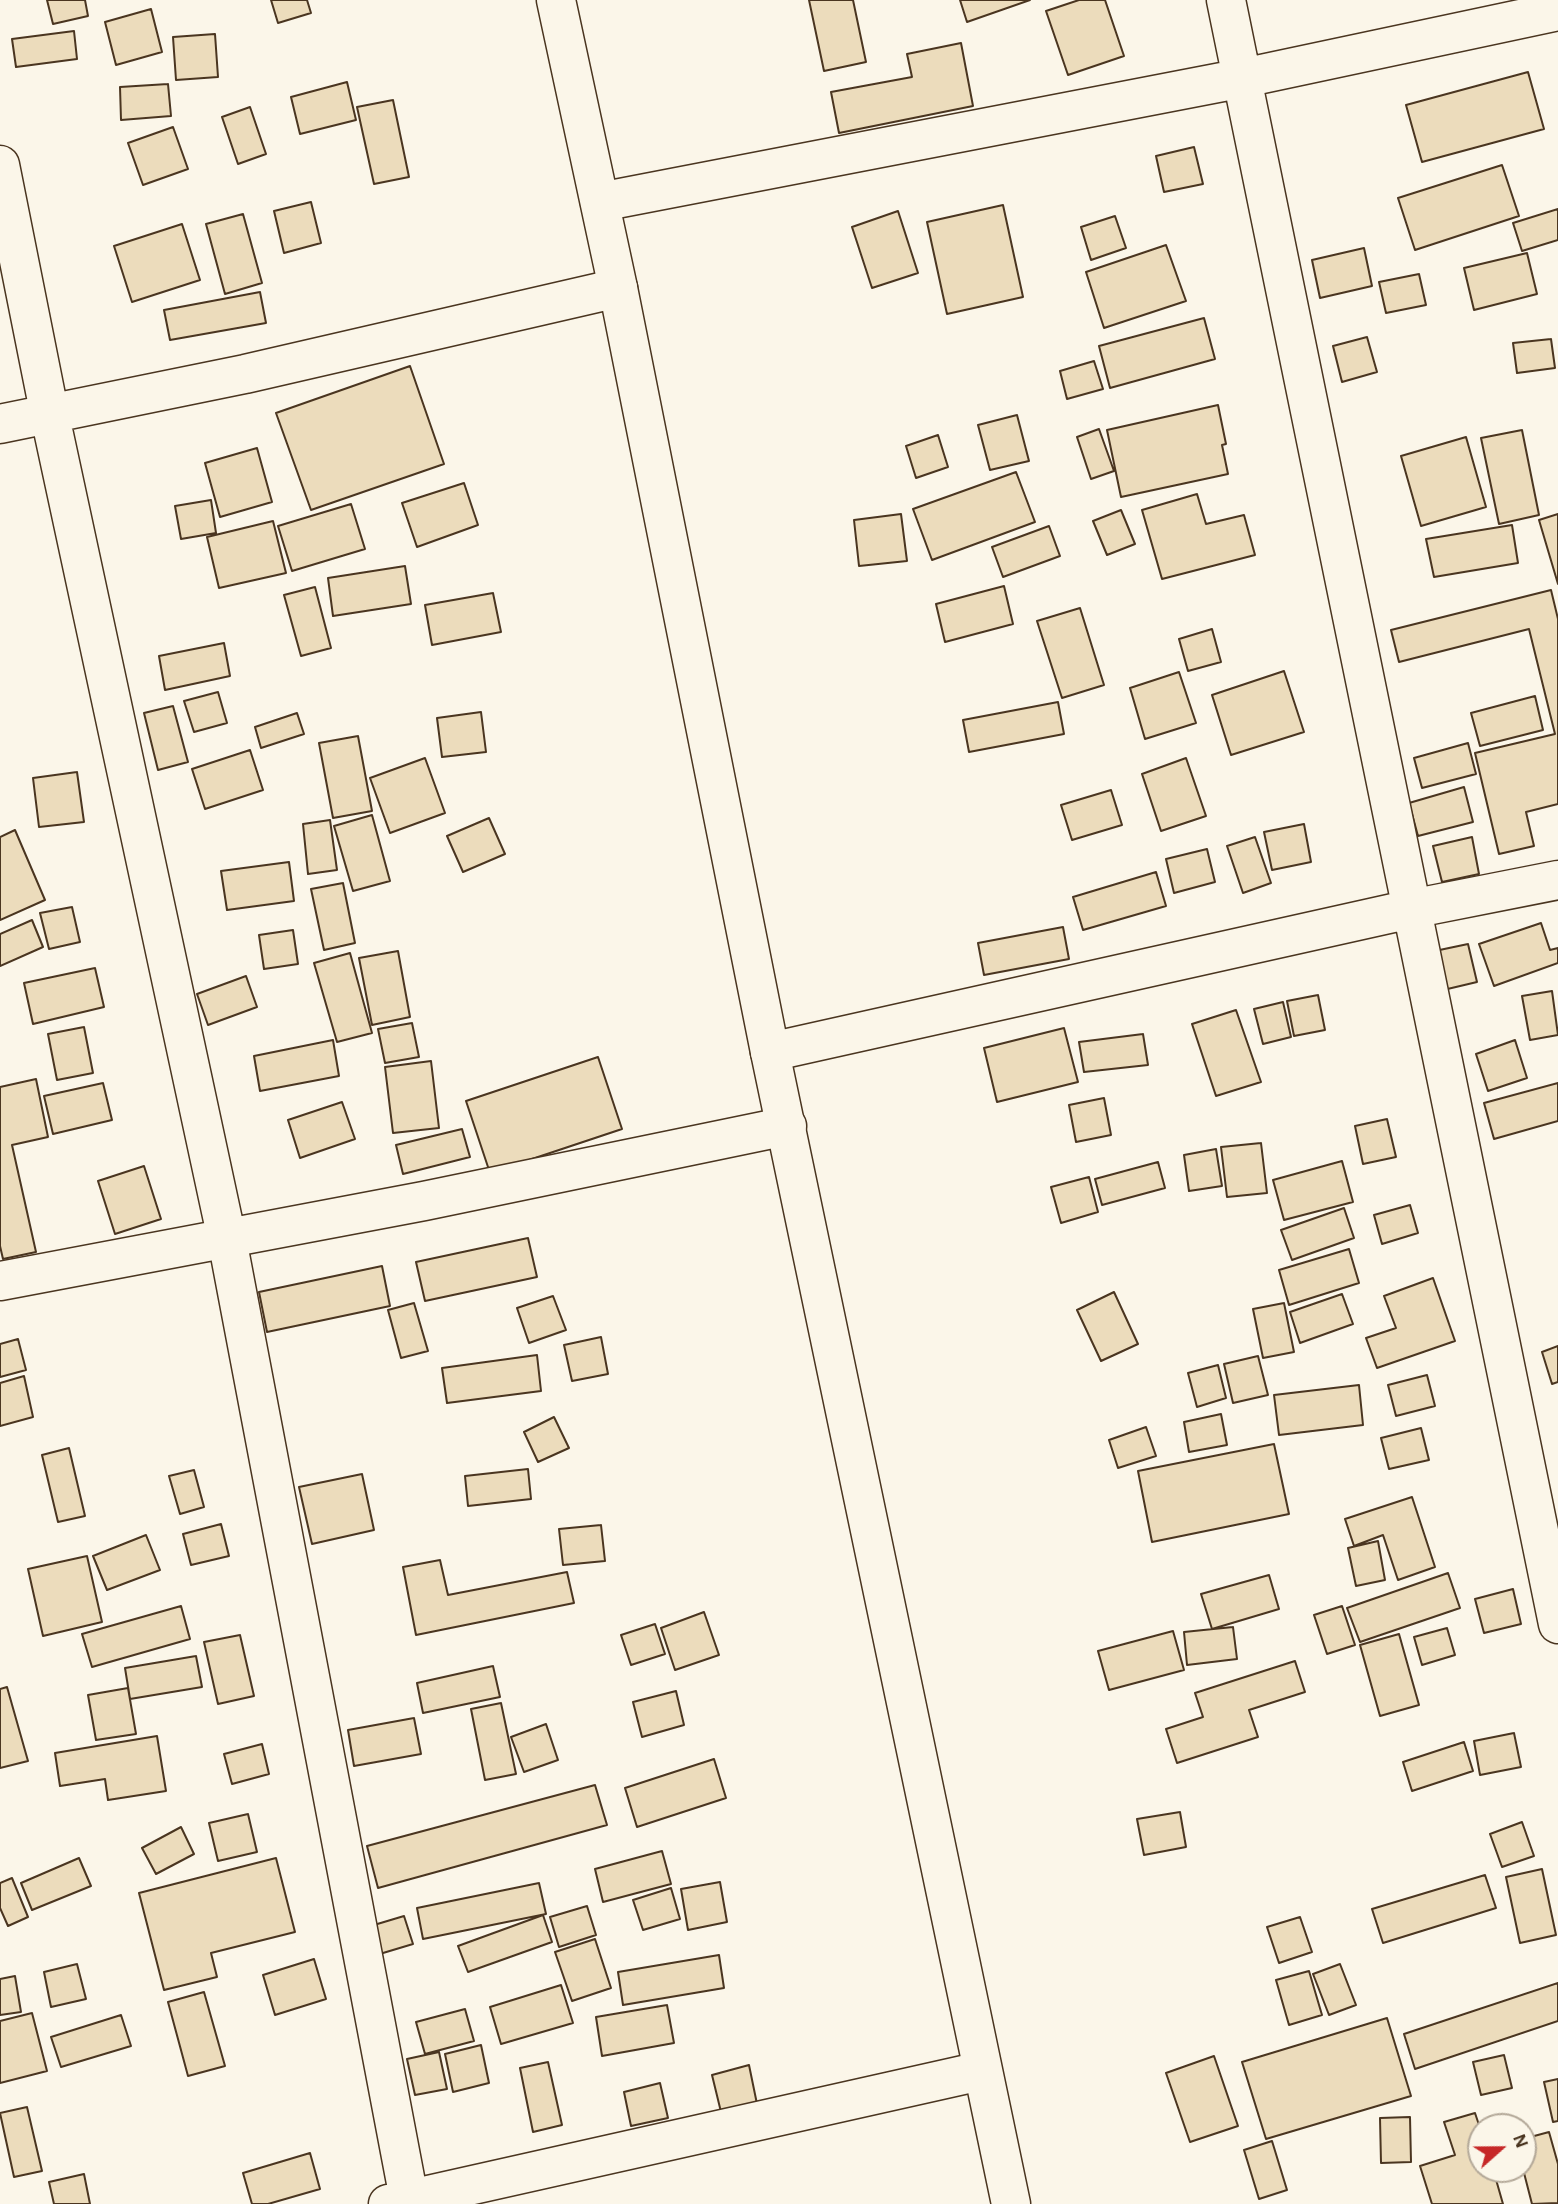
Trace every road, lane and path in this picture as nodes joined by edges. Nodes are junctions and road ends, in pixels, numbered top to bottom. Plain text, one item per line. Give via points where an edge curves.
1 (556, 0) edge
2 (1226, 0) edge
3 (1558, 11) edge
4 (1243, 78) junction
5 (0, 165) edge
6 (600, 202) junction
7 (618, 288) junction
8 (50, 416) junction
9 (0, 424) edge
10 (1558, 880) edge
11 (1411, 909) junction
12 (769, 1052) junction
13 (787, 1126) junction
14 (227, 1239) junction
15 (0, 1281) edge
16 (1558, 1624) edge
17 (981, 2071) junction
18 (403, 2202) edge
19 (1010, 2204) edge

1 - 6 street
2 - 4 street
3 - 4 street
4 - 6 street
4 - 11 street
5 - 8 street
6 - 7 street
7 - 8 street
7 - 12 street
8 - 9 street
8 - 14 street
10 - 11 street
11 - 12 street
11 - 16 street
12 - 13 street
13 - 14 street
13 - 17 street
14 - 15 street
14 - 18 street
17 - 18 street
17 - 19 street

